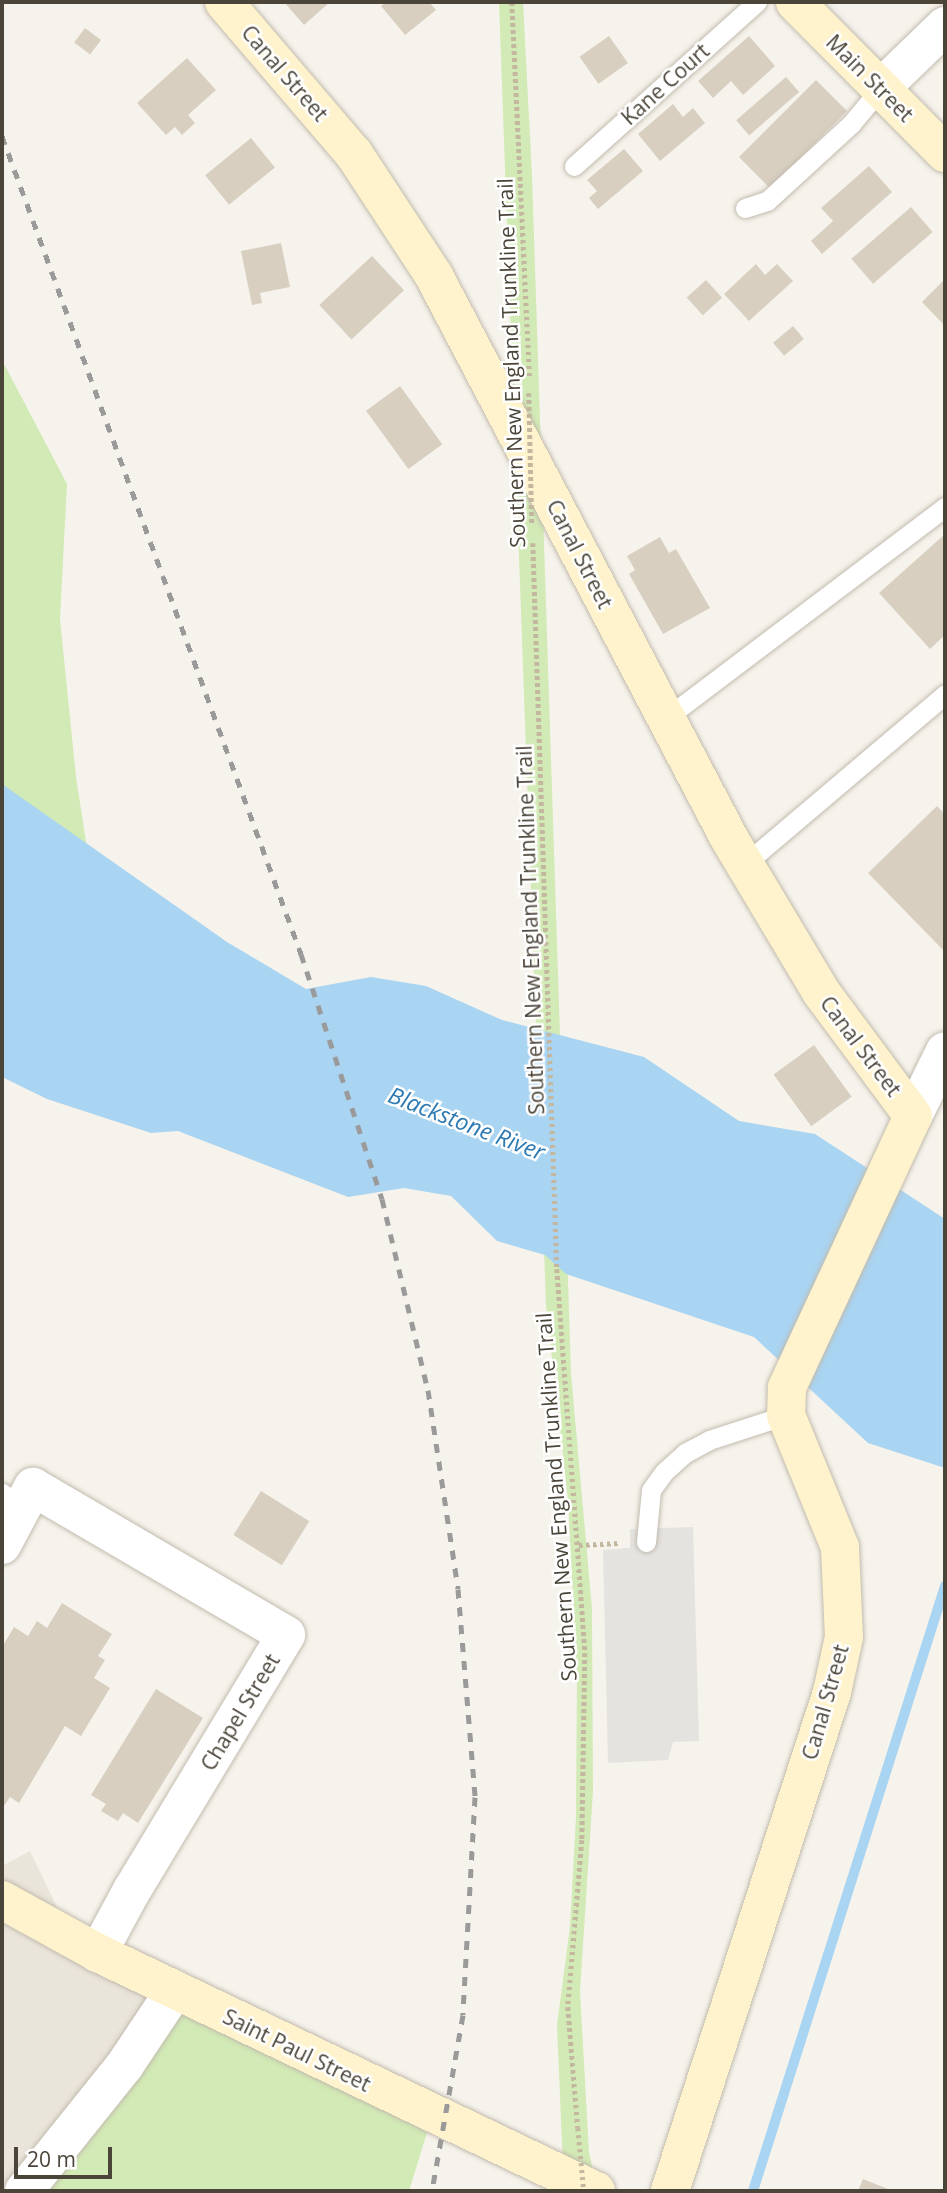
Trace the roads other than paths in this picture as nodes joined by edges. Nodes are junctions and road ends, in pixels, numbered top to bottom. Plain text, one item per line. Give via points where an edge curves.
1 (224, 2) edge
2 (757, 2) edge
3 (795, 2) edge
4 (945, 26) edge
5 (881, 88) junction
6 (945, 153) edge
7 (574, 166) dead end
8 (745, 208) dead end
9 (945, 507) edge
10 (945, 694) edge
11 (666, 718) junction
12 (746, 863) junction
13 (945, 1051) edge
14 (905, 1131) junction
15 (787, 1401) junction
16 (12, 1500) edge
17 (646, 1542) road end
18 (2, 1545) edge
19 (2, 1900) edge
20 (98, 1953) junction
21 (174, 1990) junction
22 (24, 2191) edge
23 (596, 2191) edge
24 (670, 2191) edge

1 - 11 street, Canal Street via 354,154 428,265
2 - 7 lane, Kane Court
3 - 5 street, Main Street
4 - 5 street
5 - 6 street, Main Street
5 - 8 lane via 851,124 768,201
9 - 11 lane
10 - 12 lane
11 - 12 street, Canal Street
12 - 14 street, Canal Street
13 - 14 street
14 - 15 street
15 - 17 lane via 685,1452 664,1472 651,1490
15 - 24 street, Canal Street via 840,1547 844,1637 832,1692
16 - 18 street, Chapel Street
16 - 20 street, Chapel Street via 33,1487 286,1635
19 - 20 street, Saint Paul Street
20 - 21 street, Saint Paul Street
21 - 22 street via 125,2065
21 - 23 street, Saint Paul Street

